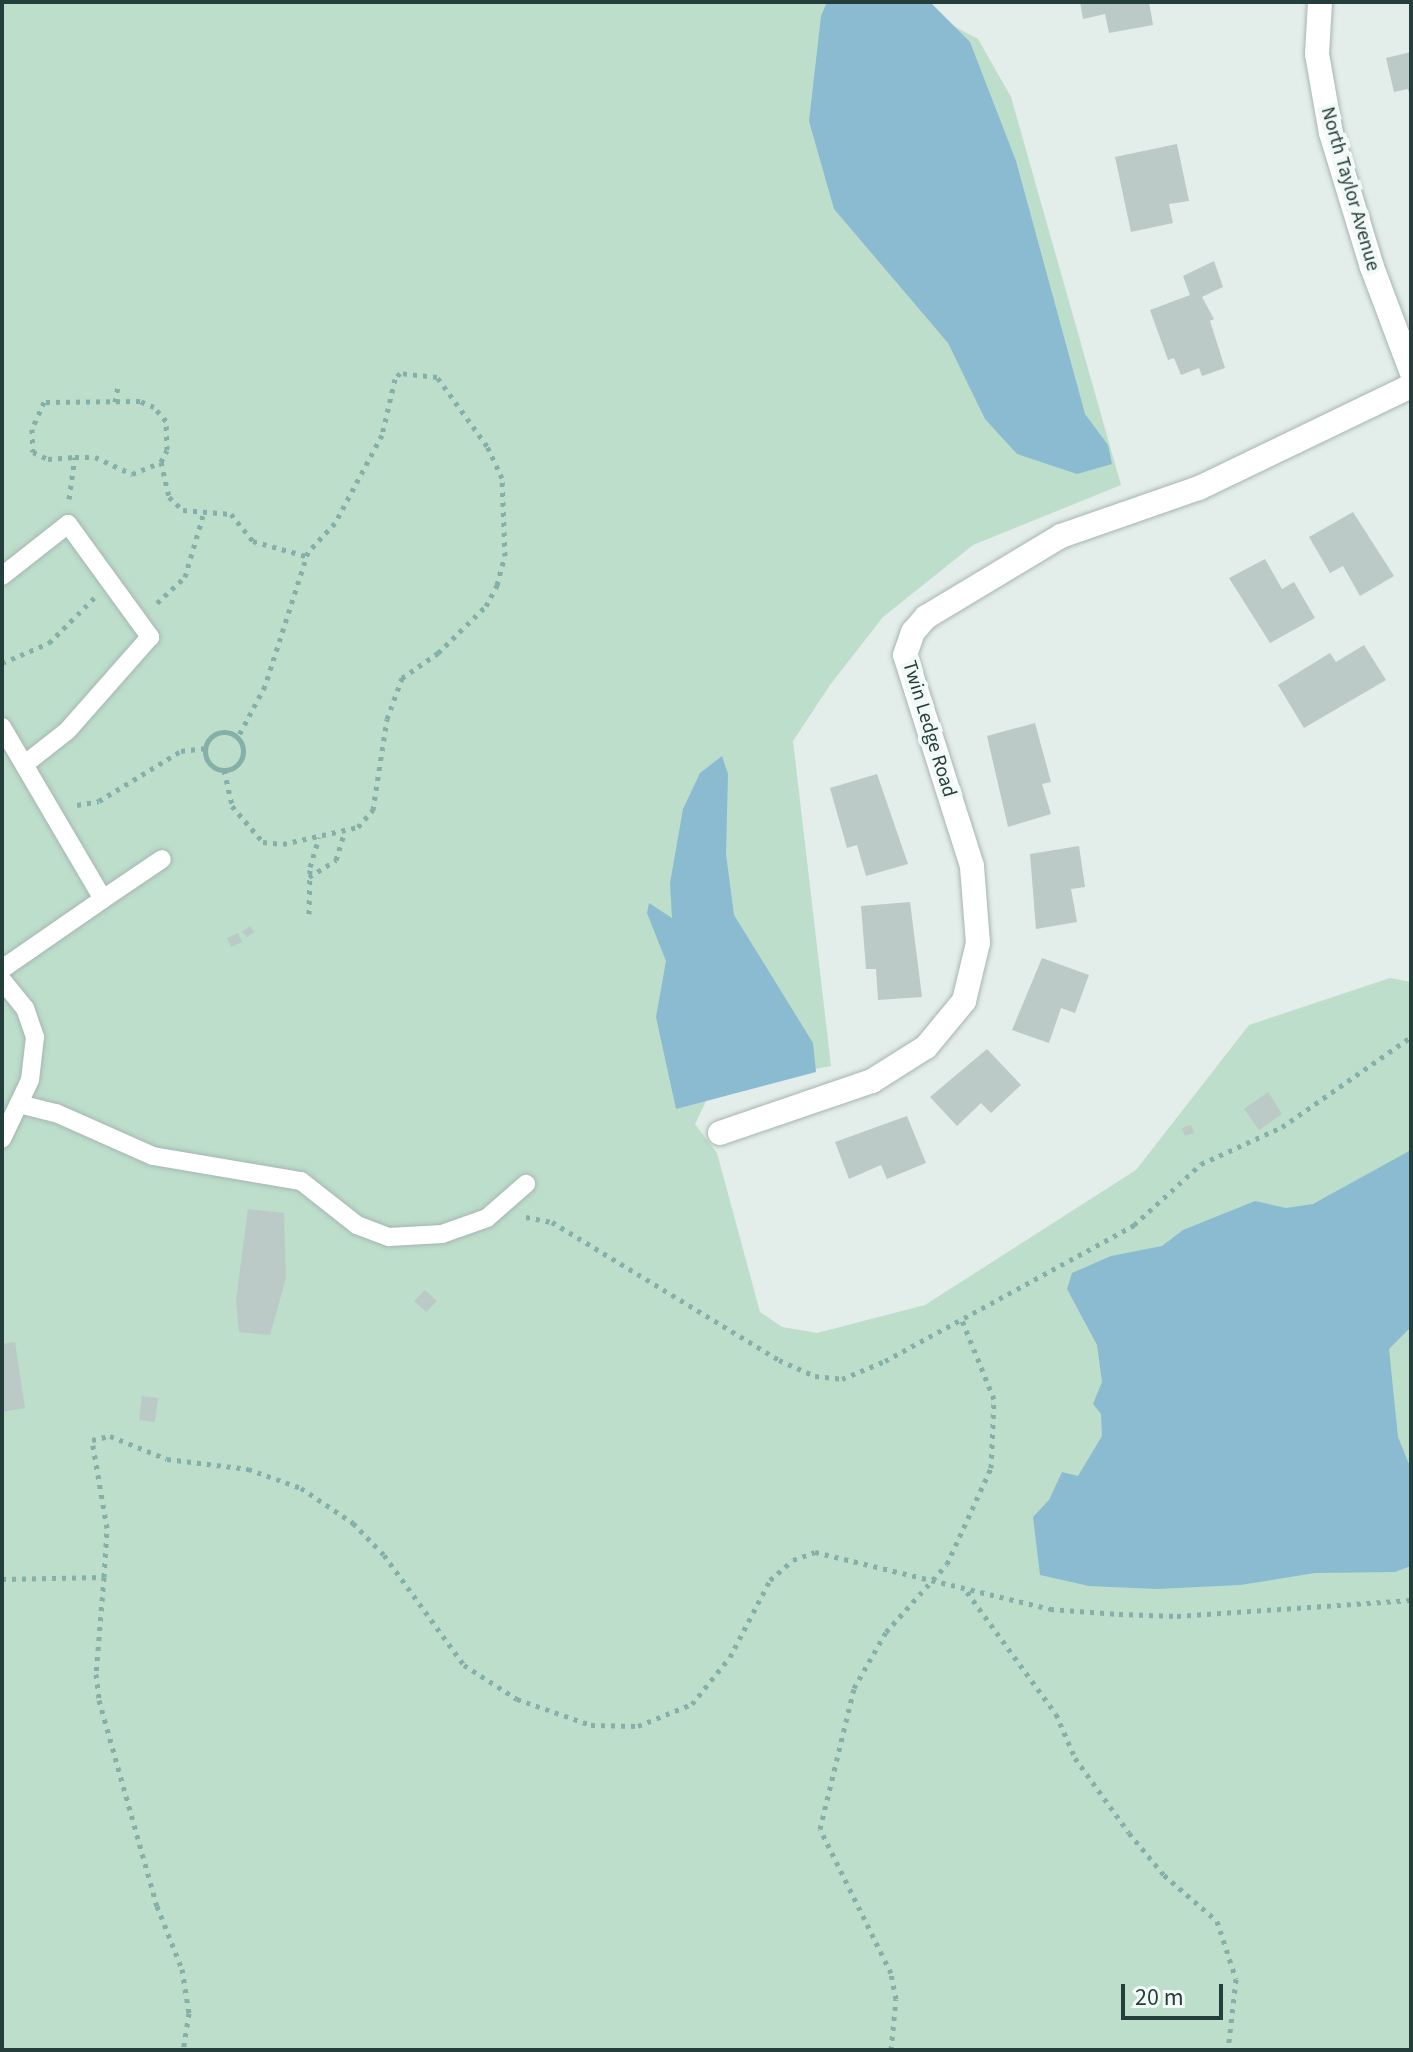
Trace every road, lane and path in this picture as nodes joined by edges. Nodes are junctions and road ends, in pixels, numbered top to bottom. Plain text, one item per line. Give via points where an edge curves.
1 (1315, 7) edge
2 (1411, 371) edge
3 (1411, 386) edge
4 (118, 387) dead end
5 (115, 402) junction
6 (75, 457) junction
7 (161, 462) junction
8 (204, 512) junction
9 (68, 524) junction
10 (306, 556) junction
11 (2, 576) edge
12 (110, 581) junction
13 (136, 618) junction
14 (2, 663) edge
15 (2, 727) edge
16 (238, 737) junction
17 (206, 748) junction
18 (25, 764) junction
19 (224, 770) junction
20 (52, 810) junction
21 (344, 833) junction
22 (319, 837) junction
23 (162, 859) dead end
24 (309, 877) junction
25 (103, 899) junction
26 (309, 914) dead end
27 (2, 969) edge
28 (2, 980) edge
29 (1411, 1037) edge
30 (19, 1104) junction
31 (720, 1133) dead end
32 (2, 1139) edge
33 (526, 1184) dead end
34 (487, 1218) junction
35 (962, 1320) junction
36 (104, 1577) junction
37 (2, 1579) edge
38 (932, 1580) junction
39 (967, 1591) junction
40 (1411, 1600) edge
41 (183, 2050) edge
42 (891, 2050) edge
43 (1228, 2050) edge

1 - 2 street, North Taylor Avenue via 1331,133
3 - 31 street, Twin Ledge Road via 1199,488 1061,536 926,617 913,632 905,655 972,866 978,943 964,1001 926,1047 872,1081
4 - 5 path
5 - 6 path via 51,399 38,409 30,444 36,457
5 - 7 path via 140,401 164,416 168,439
6 - 7 path via 95,457 132,474
6 - 9 path
7 - 8 path via 174,504
8 - 10 path via 231,514 253,541
8 - 13 path via 185,577
9 - 11 lane
9 - 12 lane
10 - 16 path via 265,686
10 - 21 path via 335,523 382,435 395,379 400,373 437,377 487,446 502,478 505,556 486,606 438,653 402,678 387,719 373,810 367,821
12 - 13 lane
12 - 14 path via 49,643
13 - 18 lane via 150,637 67,731
15 - 18 lane
16 - 17 path via 217,733
16 - 19 path via 243,754 233,768
17 - 19 path via 210,765
17 - 20 path via 170,755 99,801
18 - 20 lane
19 - 22 path via 232,806 263,842
20 - 25 lane
21 - 22 path
21 - 24 path via 336,860
22 - 24 path
23 - 25 lane
24 - 26 path
25 - 27 lane
28 - 30 lane via 25,1008 35,1037 30,1080
29 - 35 path via 1282,1127 1201,1164 1134,1225
30 - 32 lane
30 - 34 lane via 56,1113 153,1156 301,1181 357,1225 389,1237 442,1234
33 - 34 lane
34 - 35 path via 552,1222 779,1360 827,1379 865,1371
35 - 38 path via 989,1376 995,1440 985,1487 947,1564
36 - 37 path
36 - 38 path via 107,1528 92,1440 110,1436 167,1459 270,1475 301,1488 353,1523 407,1583 446,1645 484,1681 554,1714 619,1726 659,1720 699,1697 730,1657 770,1580 793,1560 815,1552 836,1554
36 - 41 path via 96,1674 99,1700 157,1906 182,1969 189,2013
38 - 39 path
38 - 42 path via 886,1632 854,1688 820,1829 891,1973 896,1999
39 - 40 path via 1050,1609 1177,1616
39 - 43 path via 1056,1714 1075,1758 1129,1833 1164,1875 1217,1921 1236,1979

